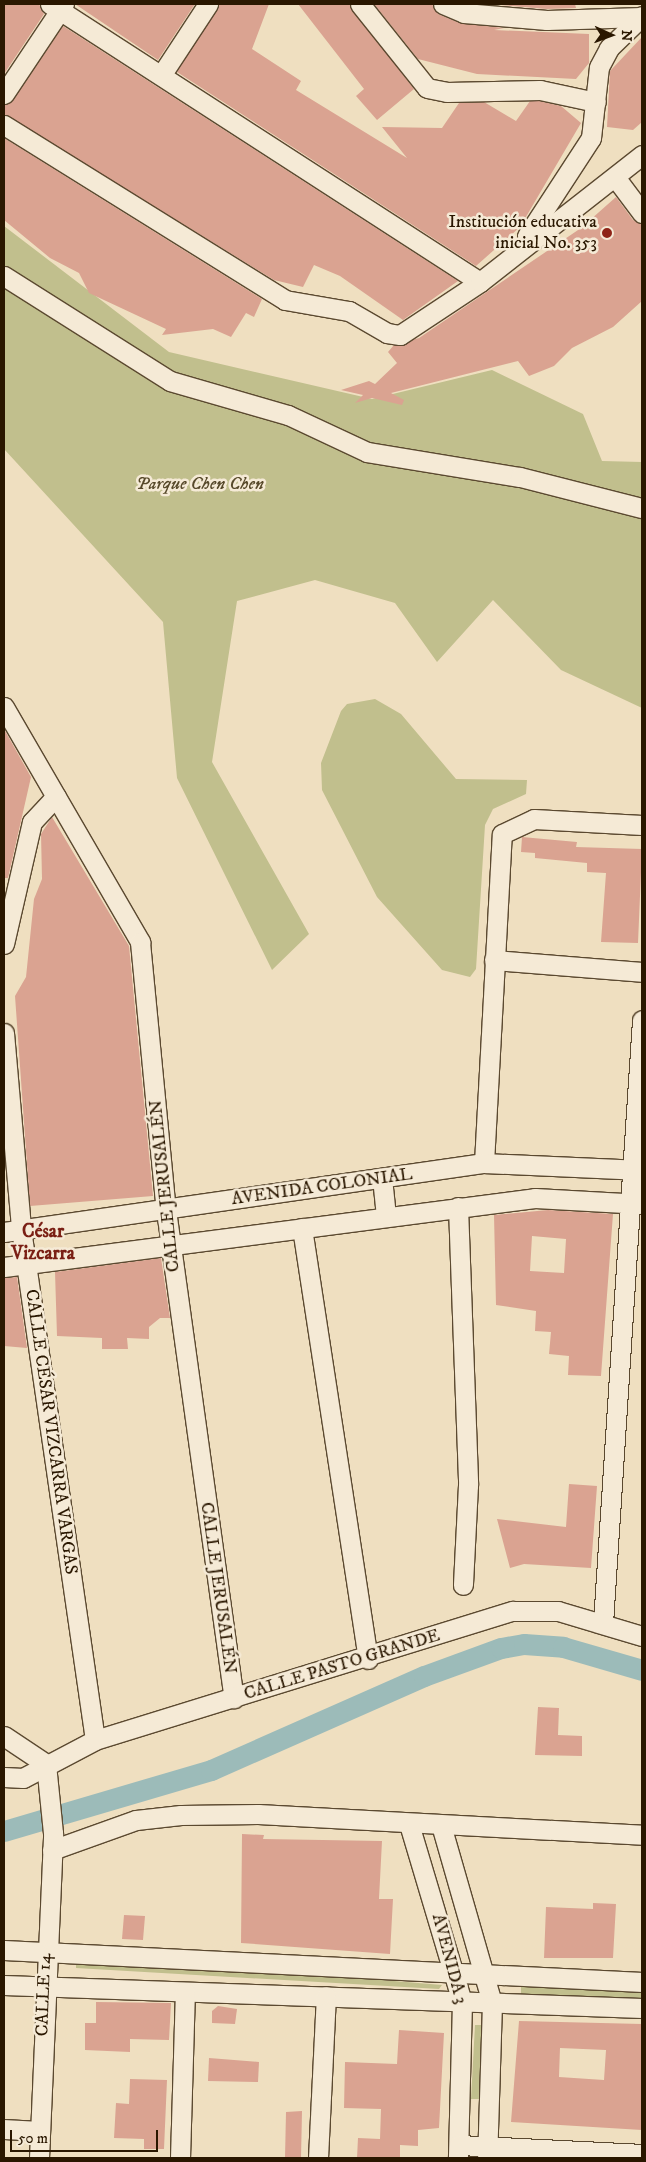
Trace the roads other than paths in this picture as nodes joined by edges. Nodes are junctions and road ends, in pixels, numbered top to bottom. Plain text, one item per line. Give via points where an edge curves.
1 (208, 4) edge
2 (360, 4) edge
3 (443, 4) edge
4 (58, 6) edge
5 (642, 17) edge
6 (162, 74) junction
7 (4, 94) edge
8 (596, 102) junction
9 (4, 125) edge
10 (642, 155) edge
11 (615, 177) junction
12 (642, 212) edge
13 (519, 247) junction
14 (4, 276) edge
15 (480, 282) junction
16 (642, 508) edge
17 (4, 708) edge
18 (56, 796) junction
19 (642, 825) edge
20 (4, 944) edge
21 (494, 960) junction
22 (642, 972) edge
23 (642, 1020) edge
24 (4, 1033) edge
25 (484, 1163) junction
26 (637, 1170) edge
27 (382, 1178) junction
28 (636, 1203) edge
29 (458, 1207) junction
30 (166, 1210) junction
31 (386, 1216) junction
32 (302, 1228) junction
33 (13, 1230) edge
34 (171, 1244) junction
35 (26, 1262) junction
36 (4, 1267) edge
37 (463, 1585) dead end
38 (603, 1623) junction
39 (642, 1636) edge
40 (368, 1659) junction
41 (234, 1698) junction
42 (4, 1736) edge
43 (95, 1740) junction
44 (46, 1764) junction
45 (4, 1777) edge
46 (409, 1824) junction
47 (441, 1825) junction
48 (642, 1835) edge
49 (52, 1841) junction
50 (4, 1950) edge
51 (46, 1951) junction
52 (455, 1974) junction
53 (486, 1976) junction
54 (642, 1982) edge
55 (4, 1985) edge
56 (43, 1986) junction
57 (185, 1992) junction
58 (326, 1996) junction
59 (462, 2002) junction
60 (492, 2003) junction
61 (642, 2008) edge
62 (4, 2129) edge
63 (40, 2131) junction
64 (458, 2151) edge
65 (488, 2152) edge
66 (630, 2155) edge
67 (39, 2158) edge
68 (180, 2158) edge
69 (318, 2158) edge

1 - 6 street
2 - 8 street via 427,88 447,92 540,90
3 - 5 street via 464,13 546,20
4 - 6 street
4 - 7 street
5 - 8 street via 609,48 599,67
6 - 15 street
8 - 13 street via 591,138
9 - 15 street via 273,293 303,304 349,311 387,334 408,332
10 - 11 street
11 - 12 street
11 - 13 street
13 - 15 street
14 - 16 street via 170,381 288,415 367,452 520,477
17 - 18 street, CALLE JERUSALÉN
18 - 20 street via 32,822
18 - 30 street, CALLE JERUSALÉN via 140,942
19 - 21 street via 534,819 502,834
21 - 22 street
21 - 25 street
23 - 26 street
24 - 33 street, CALLE CÉSAR VIZCARRA VARGAS
25 - 26 street, AVENIDA COLONIAL
25 - 27 street, AVENIDA COLONIAL
26 - 28 street
27 - 30 street, AVENIDA COLONIAL
27 - 31 street
28 - 29 street, AVENIDA COLONIAL via 535,1198
28 - 38 street
29 - 31 street, AVENIDA COLONIAL
29 - 37 street via 468,1485
30 - 33 street, AVENIDA COLONIAL
30 - 34 street, CALLE JERUSALÉN
31 - 32 street, AVENIDA COLONIAL
32 - 34 street, AVENIDA COLONIAL
32 - 40 street
33 - 35 street, CALLE CÉSAR VIZCARRA VARGAS
34 - 35 street, AVENIDA COLONIAL
34 - 41 street, CALLE JERUSALÉN
35 - 36 street, AVENIDA COLONIAL
35 - 43 street, CALLE CÉSAR VIZCARRA VARGAS
38 - 39 street, CALLE PASTO GRANDE
38 - 40 street, CALLE PASTO GRANDE via 558,1611 513,1611
40 - 41 street, CALLE PASTO GRANDE
41 - 43 street, CALLE PASTO GRANDE
42 - 44 street
43 - 44 street, CALLE PASTO GRANDE
44 - 45 street, CALLE PASTO GRANDE via 23,1778
44 - 49 street, CALLE 14 via 52,1800
46 - 47 street
46 - 49 street via 258,1814 181,1815 136,1820
46 - 52 street, AVENIDA 3
47 - 48 street
47 - 53 street, AVENIDA 3
49 - 51 street, CALLE 14
50 - 51 street
51 - 52 street
51 - 56 street, CALLE 14
52 - 53 street
52 - 59 street, AVENIDA 3
53 - 54 street
53 - 60 street, AVENIDA 3
55 - 56 street
56 - 57 street
56 - 63 street, CALLE 14
57 - 58 street
57 - 68 street
58 - 59 street
58 - 69 street
59 - 60 street
59 - 64 street, AVENIDA 3
60 - 61 street
60 - 65 street, AVENIDA 3
62 - 63 street
63 - 67 street, CALLE 14
64 - 65 street
65 - 66 street

